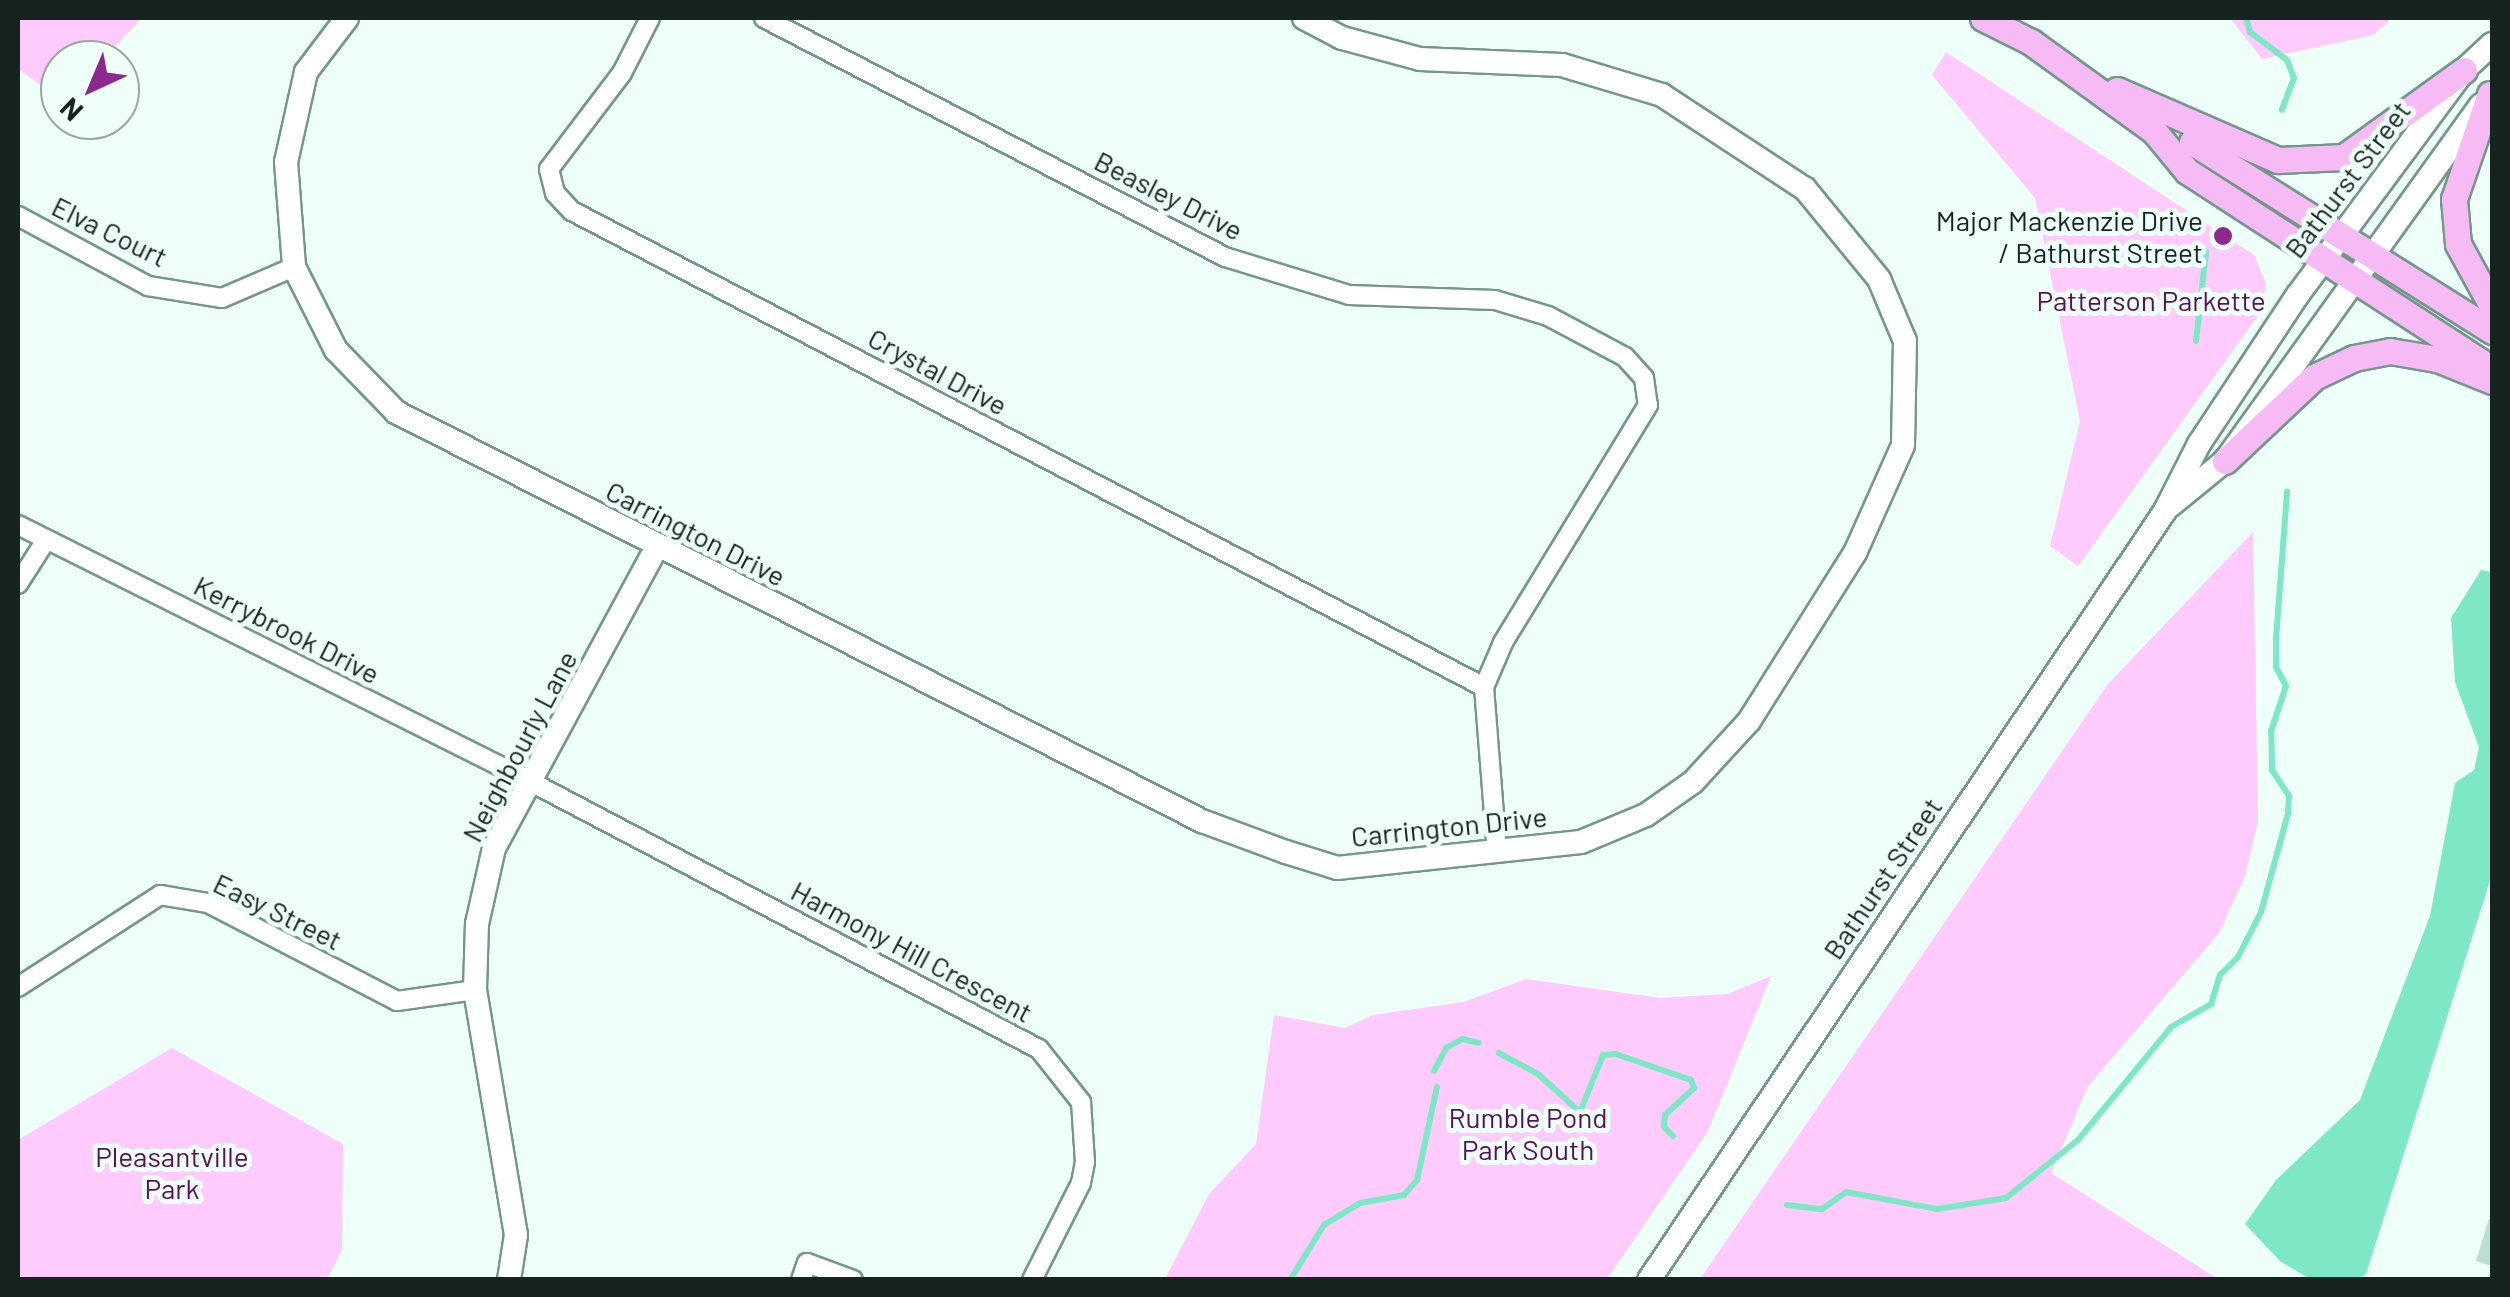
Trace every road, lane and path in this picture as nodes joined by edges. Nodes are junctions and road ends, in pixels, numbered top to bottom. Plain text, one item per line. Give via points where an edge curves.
1 (347, 18) edge
2 (650, 18) edge
3 (764, 18) edge
4 (1304, 18) edge
5 (1983, 18) edge
6 (2492, 44) edge
7 (2464, 70) junction
8 (2075, 74) junction
9 (2491, 90) edge
10 (2154, 130) junction
11 (18, 216) edge
12 (2344, 238) junction
13 (2373, 256) junction
14 (2326, 260) junction
15 (294, 267) junction
16 (2356, 280) junction
17 (2492, 306) edge
18 (2492, 332) edge
19 (2492, 368) edge
20 (2492, 381) edge
21 (2225, 462) junction
22 (2165, 510) junction
23 (18, 525) edge
24 (46, 540) junction
25 (656, 549) junction
26 (18, 584) edge
27 (1484, 687) junction
28 (532, 782) junction
29 (1497, 851) junction
30 (18, 987) edge
31 (475, 990) junction
32 (509, 1280) edge
33 (801, 1280) edge
34 (854, 1280) edge
35 (1032, 1280) edge
36 (1649, 1280) edge

1 - 15 street, Carrington Drive via 306,72 286,162
2 - 27 street, Crystal Drive via 622,73 548,168 554,193 572,211
3 - 27 street, Beasley Drive via 1226,257 1349,295 1495,300 1548,316 1625,356 1644,378 1648,404 1503,643
4 - 29 street, Carrington Drive via 1342,38 1420,59 1562,65 1662,95 1805,189 1878,279 1905,340 1903,445 1855,554 1749,721 1694,782 1646,815 1582,842
5 - 8 main road
6 - 7 street, Bathurst Street
7 - 8 main road via 2344,157 2278,160
7 - 12 street, Bathurst Street
8 - 10 main road
9 - 13 street, Bathurst Street
9 - 17 main road via 2454,198 2458,244
10 - 12 main road via 2201,144
10 - 14 main road via 2187,171
11 - 15 street, Elva Court via 148,286 222,298
12 - 13 main road
12 - 14 street, Bathurst Street
13 - 16 street, Bathurst Street
13 - 18 main road
14 - 16 main road
14 - 22 street, Bathurst Street via 2199,444
15 - 25 street, Carrington Drive via 336,350 396,412
16 - 19 main road
16 - 21 street, Bathurst Street
20 - 21 main road via 2405,354 2354,358 2314,378
21 - 22 street, Bathurst Street
22 - 36 street, Bathurst Street
23 - 24 street, Kerrybrook Drive
24 - 26 street
24 - 28 street, Kerrybrook Drive
25 - 28 street, Neighbourly Lane
25 - 29 street, Carrington Drive via 1202,821 1286,852 1337,868
27 - 29 street, Beasley Drive
28 - 31 street, Neighbourly Lane via 494,848 477,924
28 - 35 street, Harmony Hill Crescent via 1039,1049 1081,1102 1086,1162 1082,1183
30 - 31 street, Easy Street via 160,895 208,903 397,1000
31 - 32 street, Neighbourly Lane via 516,1235
33 - 34 street via 807,1263

